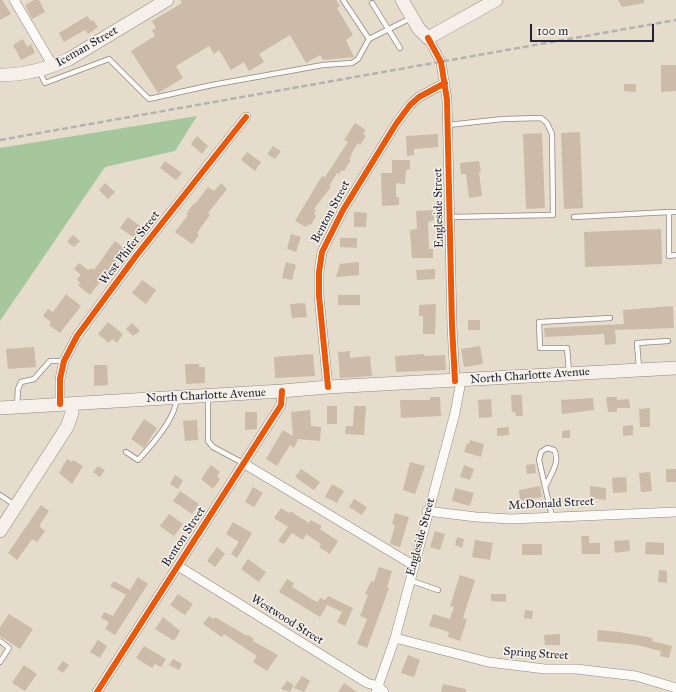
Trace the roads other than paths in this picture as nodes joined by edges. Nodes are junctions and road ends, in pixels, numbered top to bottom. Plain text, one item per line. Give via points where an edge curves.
1 (14, 0) edge
2 (167, 0) edge
3 (343, 0) edge
4 (402, 0) edge
5 (496, 0) edge
6 (372, 3) dead end
7 (413, 18) junction
8 (389, 30) junction
9 (428, 38) junction
10 (369, 39) junction
11 (400, 48) dead end
12 (53, 66) junction
13 (40, 70) junction
14 (0, 76) edge
15 (445, 83) junction
16 (246, 117) dead end
17 (448, 125) junction
18 (668, 212) junction
19 (676, 212) edge
20 (450, 217) junction
21 (574, 217) dead end
22 (676, 256) edge
23 (610, 318) dead end
24 (668, 341) dead end
25 (64, 361) junction
26 (676, 368) edge
27 (639, 370) junction
28 (569, 374) junction
29 (458, 381) junction
30 (328, 387) junction
31 (282, 391) junction
32 (208, 394) junction
33 (176, 397) junction
34 (66, 404) junction
35 (17, 407) junction
36 (0, 408) edge
37 (126, 452) dead end
38 (243, 463) junction
39 (545, 487) junction
40 (0, 495) edge
41 (16, 506) junction
42 (427, 511) junction
43 (676, 512) edge
44 (552, 517) junction
45 (0, 531) edge
46 (413, 565) junction
47 (178, 566) junction
48 (409, 580) junction
49 (438, 590) dead end
50 (394, 638) junction
51 (0, 641) edge
52 (0, 662) edge
53 (676, 688) edge
54 (379, 690) edge
55 (97, 692) edge

1 - 12 street
2 - 12 main road, Iceman Street
3 - 10 lane
4 - 7 main road, Engleside Street
5 - 9 main road
6 - 8 lane
7 - 8 lane
7 - 9 main road, Engleside Street
8 - 10 lane
8 - 11 lane
9 - 15 street, Engleside Street via 441,62
10 - 13 lane via 358,59 352,63 323,65 149,99 109,59 45,83
12 - 13 main road, Iceman Street
13 - 14 main road, Iceman Street
15 - 17 street, Engleside Street
15 - 30 street, Benton Street via 419,96 396,124 343,210 322,252 319,296
16 - 25 street, West Phifer Street via 136,256 77,336
17 - 20 street, Engleside Street
17 - 20 lane via 541,118 547,123 552,134 553,215
18 - 19 lane
18 - 21 lane
18 - 22 lane via 670,256
20 - 29 street, Engleside Street via 452,326
23 - 28 lane via 539,322 540,348 567,348
24 - 27 lane via 637,343
25 - 34 street, West Phifer Street via 60,379
25 - 35 lane via 50,361 34,379 21,382
26 - 27 main road, North Charlotte Avenue
27 - 28 main road, North Charlotte Avenue
28 - 29 main road, North Charlotte Avenue
29 - 30 main road, North Charlotte Avenue
29 - 42 street, Engleside Street via 455,413
30 - 31 main road, North Charlotte Avenue
31 - 32 main road, North Charlotte Avenue
31 - 38 street, Benton Street via 281,405
32 - 33 main road, North Charlotte Avenue
32 - 38 lane via 208,442
33 - 34 main road, North Charlotte Avenue
33 - 37 lane via 176,407 153,443 138,460
34 - 35 main road, North Charlotte Avenue
34 - 41 main road, West Phifer Street via 72,413 67,427
35 - 36 main road, North Charlotte Avenue
38 - 46 street
38 - 47 street, Benton Street
39 - 39 lane via 539,460 541,452 547,448 554,450 557,462
39 - 44 lane
40 - 41 lane
41 - 45 main road, West Phifer Street
42 - 44 street, McDonald Street via 504,519
42 - 46 street, Engleside Street
43 - 44 street, McDonald Street
46 - 48 street, Engleside Street
47 - 54 street, Westwood Street
47 - 55 street, Benton Street
48 - 49 lane
48 - 50 street, Engleside Street
50 - 53 street, Spring Street via 488,662 636,676
50 - 54 street, Engleside Street
51 - 52 lane via 9,648

